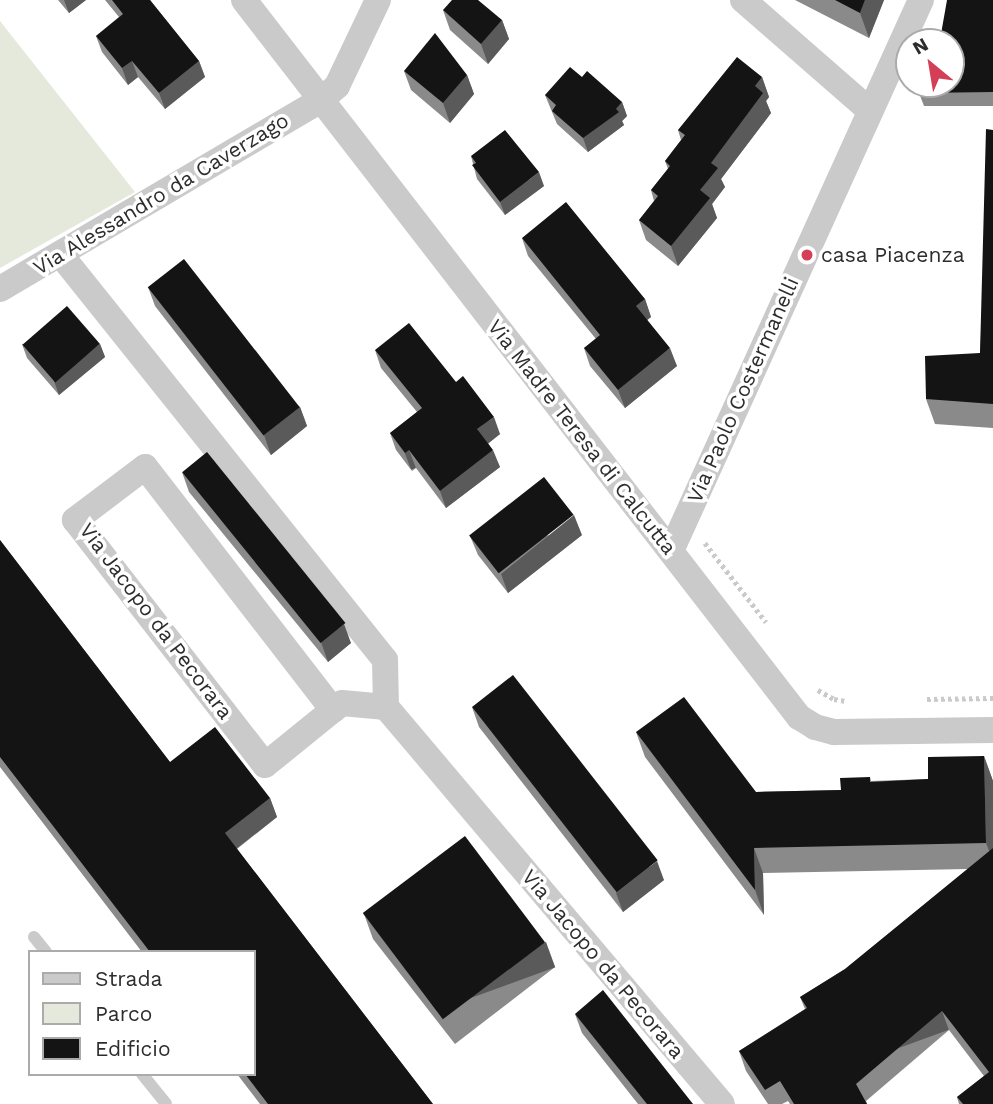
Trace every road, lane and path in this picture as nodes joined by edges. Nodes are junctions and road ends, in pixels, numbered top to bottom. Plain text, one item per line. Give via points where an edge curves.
1 (244, 0) edge
2 (378, 0) edge
3 (743, 0) edge
4 (921, 0) edge
5 (321, 100) junction
6 (869, 110) junction
7 (60, 254) junction
8 (1, 287) edge
9 (698, 533) dead end
10 (671, 551) junction
11 (774, 633) dead end
12 (816, 688) dead end
13 (993, 698) edge
14 (913, 699) dead end
15 (847, 701) dead end
16 (386, 707) junction
17 (333, 710) junction
18 (993, 730) edge
19 (34, 937) dead end
20 (44, 950) edge
21 (144, 1076) edge
22 (166, 1104) edge
23 (722, 1104) edge

1 - 5 street, Via Madre Teresa di Calcutta
2 - 5 street via 337,86
3 - 6 street
4 - 6 street, Via Paolo Costermanelli
5 - 7 street, Via Alessandro da Caverzago
5 - 10 street, Via Madre Teresa di Calcutta
6 - 10 street, Via Paolo Costermanelli
7 - 8 street, Via Alessandro da Caverzago
7 - 16 street via 386,660
9 - 11 path
10 - 18 street, Via Madre Teresa di Calcutta via 807,724 834,732
12 - 15 path
13 - 14 path
16 - 17 street via 342,703
16 - 23 street, Via Jacopo da Pecorara
17 - 17 street, Via Jacopo da Pecorara via 145,467 75,520 265,765
19 - 20 lane
21 - 22 lane

